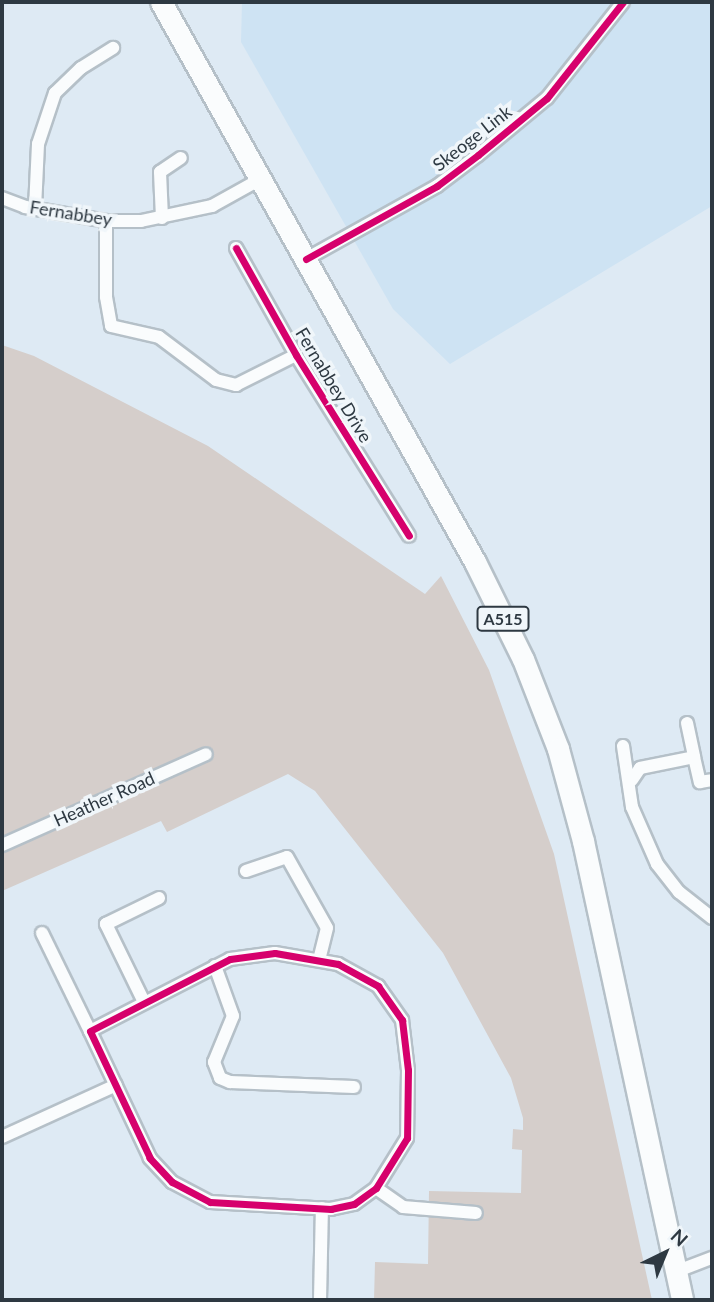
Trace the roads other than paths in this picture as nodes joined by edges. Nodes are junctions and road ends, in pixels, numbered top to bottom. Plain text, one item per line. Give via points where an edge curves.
1 (161, 2) edge
2 (623, 2) edge
3 (113, 48) dead end
4 (181, 158) dead end
5 (260, 180) junction
6 (2, 198) edge
7 (35, 208) junction
8 (162, 218) junction
9 (106, 221) junction
10 (236, 248) dead end
11 (306, 259) junction
12 (296, 355) junction
13 (409, 536) dead end
14 (688, 723) dead end
15 (623, 746) dead end
16 (206, 754) dead end
17 (694, 757) junction
18 (632, 780) junction
19 (712, 780) edge
20 (2, 845) edge
21 (246, 871) dead end
22 (159, 898) dead end
23 (711, 915) edge
24 (42, 933) dead end
25 (319, 960) junction
26 (215, 966) junction
27 (144, 1002) junction
28 (90, 1031) junction
29 (116, 1085) junction
30 (354, 1087) dead end
31 (2, 1137) edge
32 (376, 1188) junction
33 (322, 1208) junction
34 (477, 1213) dead end
35 (712, 1258) edge
36 (675, 1272) junction
37 (320, 1300) edge
38 (682, 1300) edge

1 - 5 highway, A515
2 - 11 street, Skeoge Link via 547,98 478,155 437,186
3 - 7 street via 80,68 55,93 38,144
4 - 8 street via 160,172
5 - 8 street, Fernabbey via 212,206
5 - 11 highway, A515
6 - 7 street, Fernabbey
7 - 9 street, Fernabbey
8 - 9 street, Fernabbey
9 - 12 street, Fernabbey Drive via 106,297 111,326 159,337 216,380 236,385
10 - 12 street, Fernabbey Drive
11 - 36 highway, A515 via 475,562 523,659 558,749 583,841
12 - 13 street, Fernabbey Drive
14 - 17 street
15 - 18 street
16 - 20 street, Heather Road
17 - 18 street via 640,768
17 - 19 street via 700,782
18 - 23 street via 632,807 657,864 679,892
21 - 25 street via 287,857 327,928
22 - 27 street via 106,924
24 - 28 street
25 - 26 street via 275,953
25 - 32 street via 338,964 378,986 402,1020 408,1070 407,1138
26 - 27 street
26 - 30 street via 233,1016 214,1062 220,1077 230,1082
27 - 28 street
28 - 29 street
29 - 31 street
29 - 33 street via 150,1158 172,1182 210,1202
32 - 33 street via 354,1204
32 - 34 street via 403,1207
33 - 37 street
35 - 36 street
36 - 38 highway, A515

